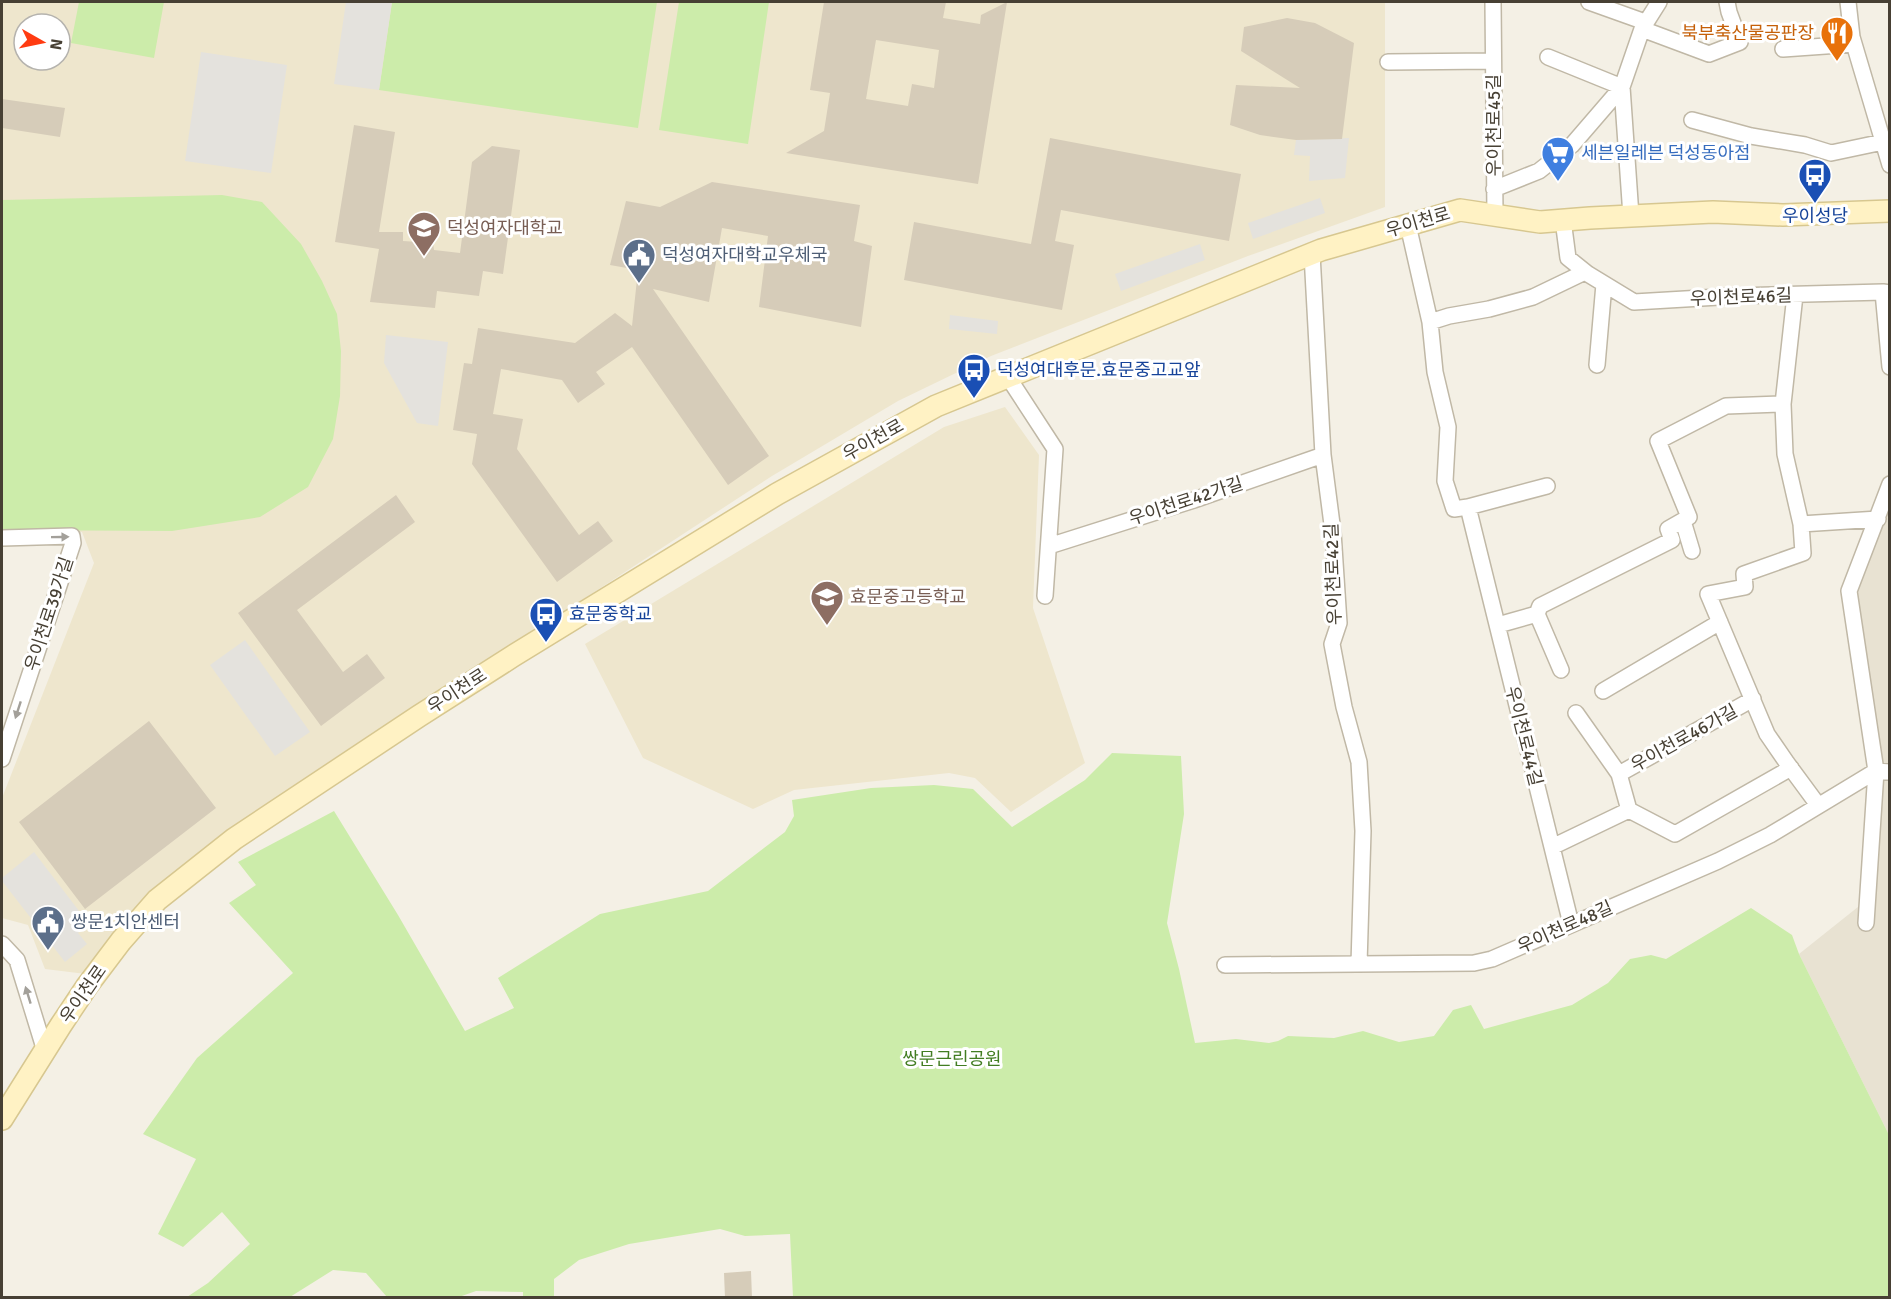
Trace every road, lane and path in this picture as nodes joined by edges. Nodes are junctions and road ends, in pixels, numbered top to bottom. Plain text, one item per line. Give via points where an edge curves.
1 (1493, 2) edge
2 (1589, 2) edge
3 (1659, 2) edge
4 (1727, 2) edge
5 (1848, 2) edge
6 (1643, 26) junction
7 (1854, 44) junction
8 (1783, 49) dead end
9 (1548, 57) dead end
10 (1493, 61) junction
11 (1388, 62) dead end
12 (1622, 87) junction
13 (1692, 120) dead end
14 (1883, 142) junction
15 (1890, 165) edge
16 (1494, 189) junction
17 (1890, 211) edge
18 (1495, 215) junction
19 (1631, 216) junction
20 (1563, 220) junction
21 (1408, 225) junction
22 (1312, 254) junction
23 (1585, 272) junction
24 (1605, 284) junction
25 (1886, 293) edge
26 (1795, 294) junction
27 (1430, 322) junction
28 (1597, 365) dead end
29 (1890, 367) edge
30 (1008, 377) junction
31 (1782, 404) junction
32 (1323, 455) junction
33 (1890, 484) edge
34 (1547, 486) dead end
35 (1468, 507) junction
36 (1878, 519) junction
37 (1683, 521) junction
38 (1801, 524) junction
39 (2, 538) edge
40 (1049, 546) junction
41 (1692, 551) dead end
42 (1045, 596) dead end
43 (1537, 614) junction
44 (1720, 622) junction
45 (1498, 625) junction
46 (1561, 670) dead end
47 (1603, 691) dead end
48 (1753, 699) junction
49 (1576, 713) dead end
50 (2, 759) edge
51 (1791, 768) junction
52 (1883, 772) edge
53 (1620, 774) junction
54 (1818, 806) junction
55 (1629, 810) junction
56 (1552, 847) junction
57 (1866, 923) dead end
58 (1571, 924) junction
59 (2, 944) edge
60 (1359, 964) junction
61 (1225, 965) dead end
62 (45, 1051) junction
63 (2, 1119) edge

1 - 10 street, 우이천로45길
2 - 6 street
3 - 6 street
4 - 6 street via 1740,42 1709,54
5 - 7 street
6 - 12 street
7 - 8 street
7 - 14 street
9 - 12 street
10 - 11 street, 우이천로45길
10 - 16 street, 우이천로45길
12 - 16 street, 우이천로45길 via 1572,145 1539,171
12 - 19 street
13 - 14 street via 1831,153
14 - 15 street
16 - 18 street, 우이천로45길
17 - 19 street, 우이천로
18 - 20 street, 우이천로 via 1540,222
18 - 21 street, 우이천로 via 1460,210
19 - 20 street, 우이천로
20 - 23 street, 우이천로46길 via 1568,258
21 - 22 street, 우이천로
21 - 27 street
22 - 30 street, 우이천로
22 - 32 street, 우이천로42길
23 - 24 street, 우이천로46길
23 - 27 street via 1533,297
24 - 26 street, 우이천로46길 via 1634,302
24 - 28 street
25 - 26 street, 우이천로46길
25 - 29 street
26 - 31 street, 우이천로46가길
27 - 35 street via 1435,372 1448,428 1445,481 1454,509
30 - 40 street via 1055,449
30 - 62 street, 우이천로 via 936,405 767,500 437,704 234,839 157,900 87,986
31 - 37 street via 1726,406 1658,441 1689,518
31 - 38 street, 우이천로46가길 via 1785,454
32 - 40 street, 우이천로42가길
32 - 60 street, 우이천로42길 via 1339,623 1332,644 1359,762 1363,831
33 - 36 street
34 - 35 street
35 - 45 street, 우이천로44길
36 - 38 street
36 - 52 street via 1849,591
37 - 41 street
37 - 43 street via 1668,529 1672,540 1540,606
38 - 44 street, 우이천로46가길 via 1803,553 1744,574 1745,586 1708,594
39 -> 50 street, 우이천로39가길 via 72,536
40 - 42 street
43 - 45 street
43 - 46 street
44 - 47 street
44 - 48 street, 우이천로46가길
45 - 56 street, 우이천로44길
48 - 51 street, 우이천로46가길 via 1767,734
48 - 53 street, 우이천로46가길
49 - 53 street
51 - 54 street, 우이천로46가길
51 - 55 street via 1675,834
52 - 54 street, 우이천로48길
52 - 57 street
53 - 55 street, 우이천로46가길
54 - 58 street, 우이천로48길 via 1718,861
55 - 56 street
56 - 58 street, 우이천로44길
58 - 60 street, 우이천로48길 via 1492,959 1474,963
62 -> 59 street via 17,960
60 - 61 street, 우이천로48길
62 - 63 street, 우이천로

